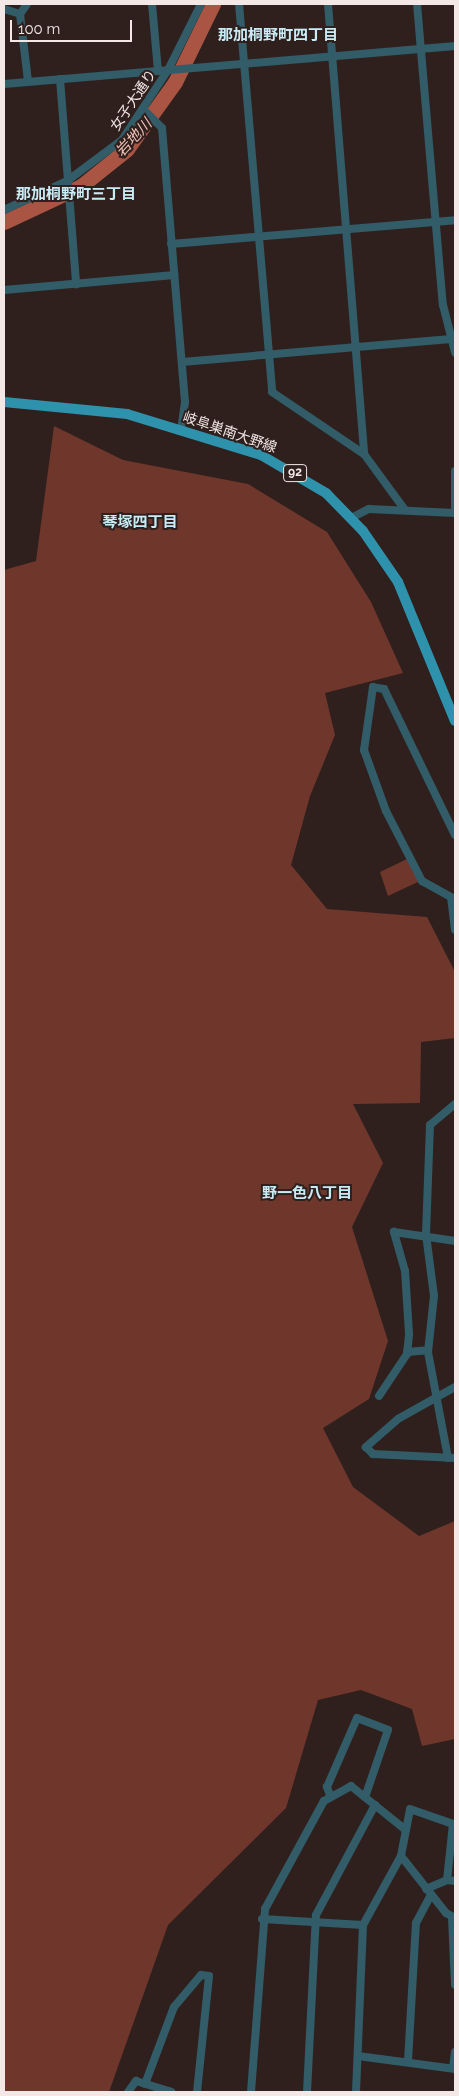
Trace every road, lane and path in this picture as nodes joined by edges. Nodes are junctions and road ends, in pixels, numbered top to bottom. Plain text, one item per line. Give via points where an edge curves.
1 (27, 4) edge
2 (152, 4) edge
3 (201, 4) edge
4 (240, 4) edge
5 (328, 4) edge
6 (417, 4) edge
7 (4, 9) edge
8 (20, 14) junction
9 (455, 46) edge
10 (420, 49) junction
11 (333, 57) junction
12 (245, 64) junction
13 (170, 70) junction
14 (158, 71) junction
15 (60, 79) junction
16 (28, 81) junction
17 (4, 84) edge
18 (146, 112) junction
19 (68, 183) junction
20 (4, 210) edge
21 (455, 220) edge
22 (436, 222) junction
23 (347, 229) junction
24 (259, 236) junction
25 (171, 244) junction
26 (174, 275) junction
27 (76, 284) junction
28 (4, 290) edge
29 (451, 339) junction
30 (356, 347) junction
31 (455, 352) edge
32 (269, 355) junction
33 (182, 362) junction
34 (4, 402) edge
35 (181, 429) junction
36 (364, 454) junction
37 (455, 471) edge
38 (405, 510) junction
39 (455, 513) edge
40 (351, 518) junction
41 (455, 721) edge
42 (455, 835) edge
43 (453, 896) edge
44 (455, 930) edge
45 (455, 1104) edge
46 (426, 1234) junction
47 (455, 1241) edge
48 (428, 1350) junction
49 (407, 1352) junction
50 (455, 1387) edge
51 (380, 1396) dead end
52 (435, 1396) junction
53 (452, 1458) edge
54 (330, 1795) junction
55 (365, 1797) junction
56 (374, 1805) junction
57 (406, 1830) junction
58 (401, 1856) junction
59 (447, 1880) junction
60 (455, 1881) edge
61 (428, 1892) junction
62 (454, 1918) edge
63 (262, 1919) junction
64 (314, 1923) junction
65 (363, 1926) junction
66 (455, 1985) edge
67 (455, 2052) edge
68 (358, 2056) junction
69 (408, 2061) junction
70 (454, 2069) edge
71 (144, 2084) junction
72 (128, 2092) edge
73 (171, 2092) edge
74 (197, 2092) edge
75 (251, 2092) edge
76 (307, 2092) edge
77 (356, 2092) edge

1 - 8 street
2 - 14 street
3 - 13 street, 女子大通り
4 - 12 street
5 - 11 street
6 - 10 street
7 - 8 street
8 - 16 street
9 - 10 street
10 - 11 street
10 - 22 street
11 - 12 street
11 - 23 street
12 - 13 street
12 - 24 street
13 - 14 street
13 - 18 street, 女子大通り
14 - 15 street
15 - 16 street
15 - 19 street
16 - 17 street
18 - 19 street, 女子大通り via 122,140
18 - 25 street via 158,120
19 - 20 street, 女子大通り
19 - 27 street
21 - 22 street
22 - 23 street
22 - 29 street
23 - 24 street
23 - 30 street
24 - 25 street
24 - 32 street
25 - 26 street
26 - 27 street
26 - 33 street
27 - 28 street
29 - 30 street
29 - 31 street
30 - 32 street
30 - 36 street
32 - 33 street
32 - 36 street via 272,392
33 - 35 street
34 - 35 main road, 岐阜巣南大野線 / 92 via 97,409
35 - 40 main road, 岐阜巣南大野線 / 92 via 291,470 326,492
36 - 38 street
37 - 39 street
38 - 39 street
38 - 40 street via 370,509
40 - 41 main road, 岐阜巣南大野線 / 92 via 398,582
42 - 43 street via 384,688 373,687 364,750 386,811 422,881
43 - 44 street
45 - 46 street via 430,1124
46 - 47 street
46 - 48 street via 434,1296
46 - 49 street via 394,1232 408,1291
48 - 49 street
48 - 52 street
49 - 51 street
50 - 52 street
52 - 53 street
52 - 53 street via 366,1447 373,1454
54 - 55 street via 351,1786
54 - 55 street via 327,1787 357,1718 388,1730
54 - 63 street
55 - 56 street
56 - 57 street
56 - 64 street
57 - 58 street
57 - 59 street via 410,1809 453,1824
58 - 61 street
58 - 65 street
59 - 60 street
59 - 61 street
61 - 62 street
61 - 69 street via 416,1923
62 - 66 street
63 - 64 street
63 - 75 street
64 - 65 street
64 - 76 street
65 - 68 street
67 - 70 street
68 - 69 street
68 - 77 street
69 - 70 street
71 - 72 street via 136,2081
71 - 73 street
71 - 74 street via 174,2006 201,1975 209,1976

